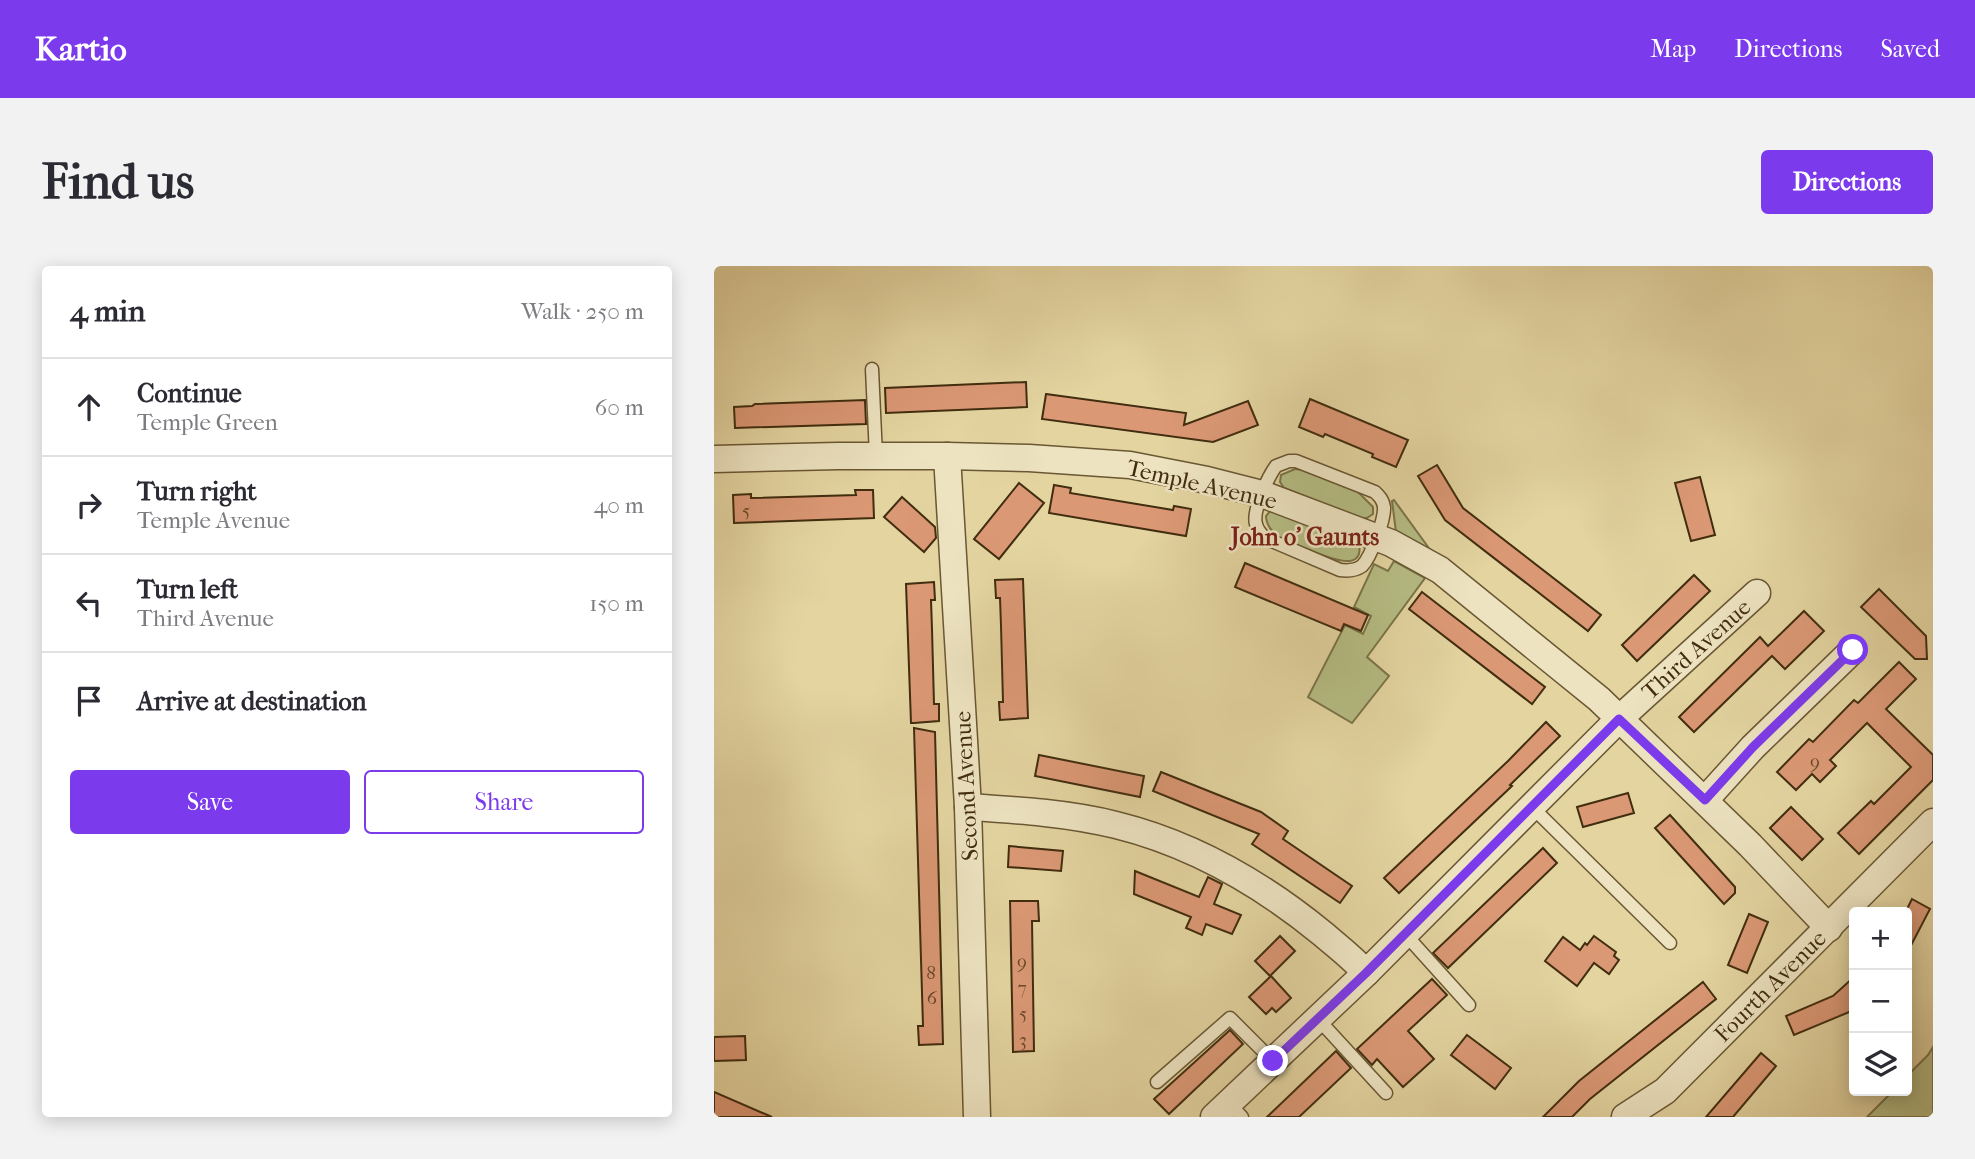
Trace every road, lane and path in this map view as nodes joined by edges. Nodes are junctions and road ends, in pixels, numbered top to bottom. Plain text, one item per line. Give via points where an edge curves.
1 (872, 369) dead end
2 (876, 456) junction
3 (947, 456) junction
4 (714, 459) edge
5 (1262, 494) junction
6 (1377, 537) junction
7 (1757, 593) dead end
8 (1853, 650) dead end
9 (1619, 719) junction
10 (1705, 800) junction
11 (968, 807) junction
12 (1532, 807) junction
13 (1933, 822) edge
14 (1829, 928) junction
15 (1405, 934) junction
16 (1670, 943) dead end
17 (1366, 973) junction
18 (1469, 1005) dead end
19 (1318, 1018) junction
20 (1273, 1061) junction
21 (1157, 1082) dead end
22 (1665, 1091) junction
23 (1386, 1093) dead end
24 (1228, 1112) edge
25 (977, 1117) edge
26 (1625, 1117) edge
27 (1650, 1117) edge

1 - 2 lane
2 - 3 street, Temple Avenue
2 - 4 street, Temple Avenue
3 - 5 street, Temple Avenue via 1130,465
3 - 11 street, Second Avenue
5 - 6 street, Temple Avenue
5 - 6 lane via 1255,516 1265,538 1340,570 1360,568
5 - 6 lane via 1276,466 1296,461 1375,492 1384,509
6 - 9 street, Temple Avenue via 1440,570
7 - 9 street, Third Avenue
8 - 10 street
9 - 10 street, Temple Avenue
9 - 12 street, Third Avenue
10 - 14 street, Temple Avenue
11 - 17 street via 1116,825 1169,842 1232,871 1295,911
11 - 25 street, Second Avenue
12 - 15 street, Third Avenue
12 - 16 lane
13 - 14 street, Fourth Avenue
14 - 22 street, Fourth Avenue
15 - 17 street, Third Avenue
15 - 18 lane
17 - 19 street, Third Avenue
19 - 20 street, Third Avenue
19 - 23 lane
20 - 21 lane via 1230,1018
20 - 24 street, Third Avenue
22 - 26 street, Fourth Avenue
22 - 27 street, Fourth Avenue

